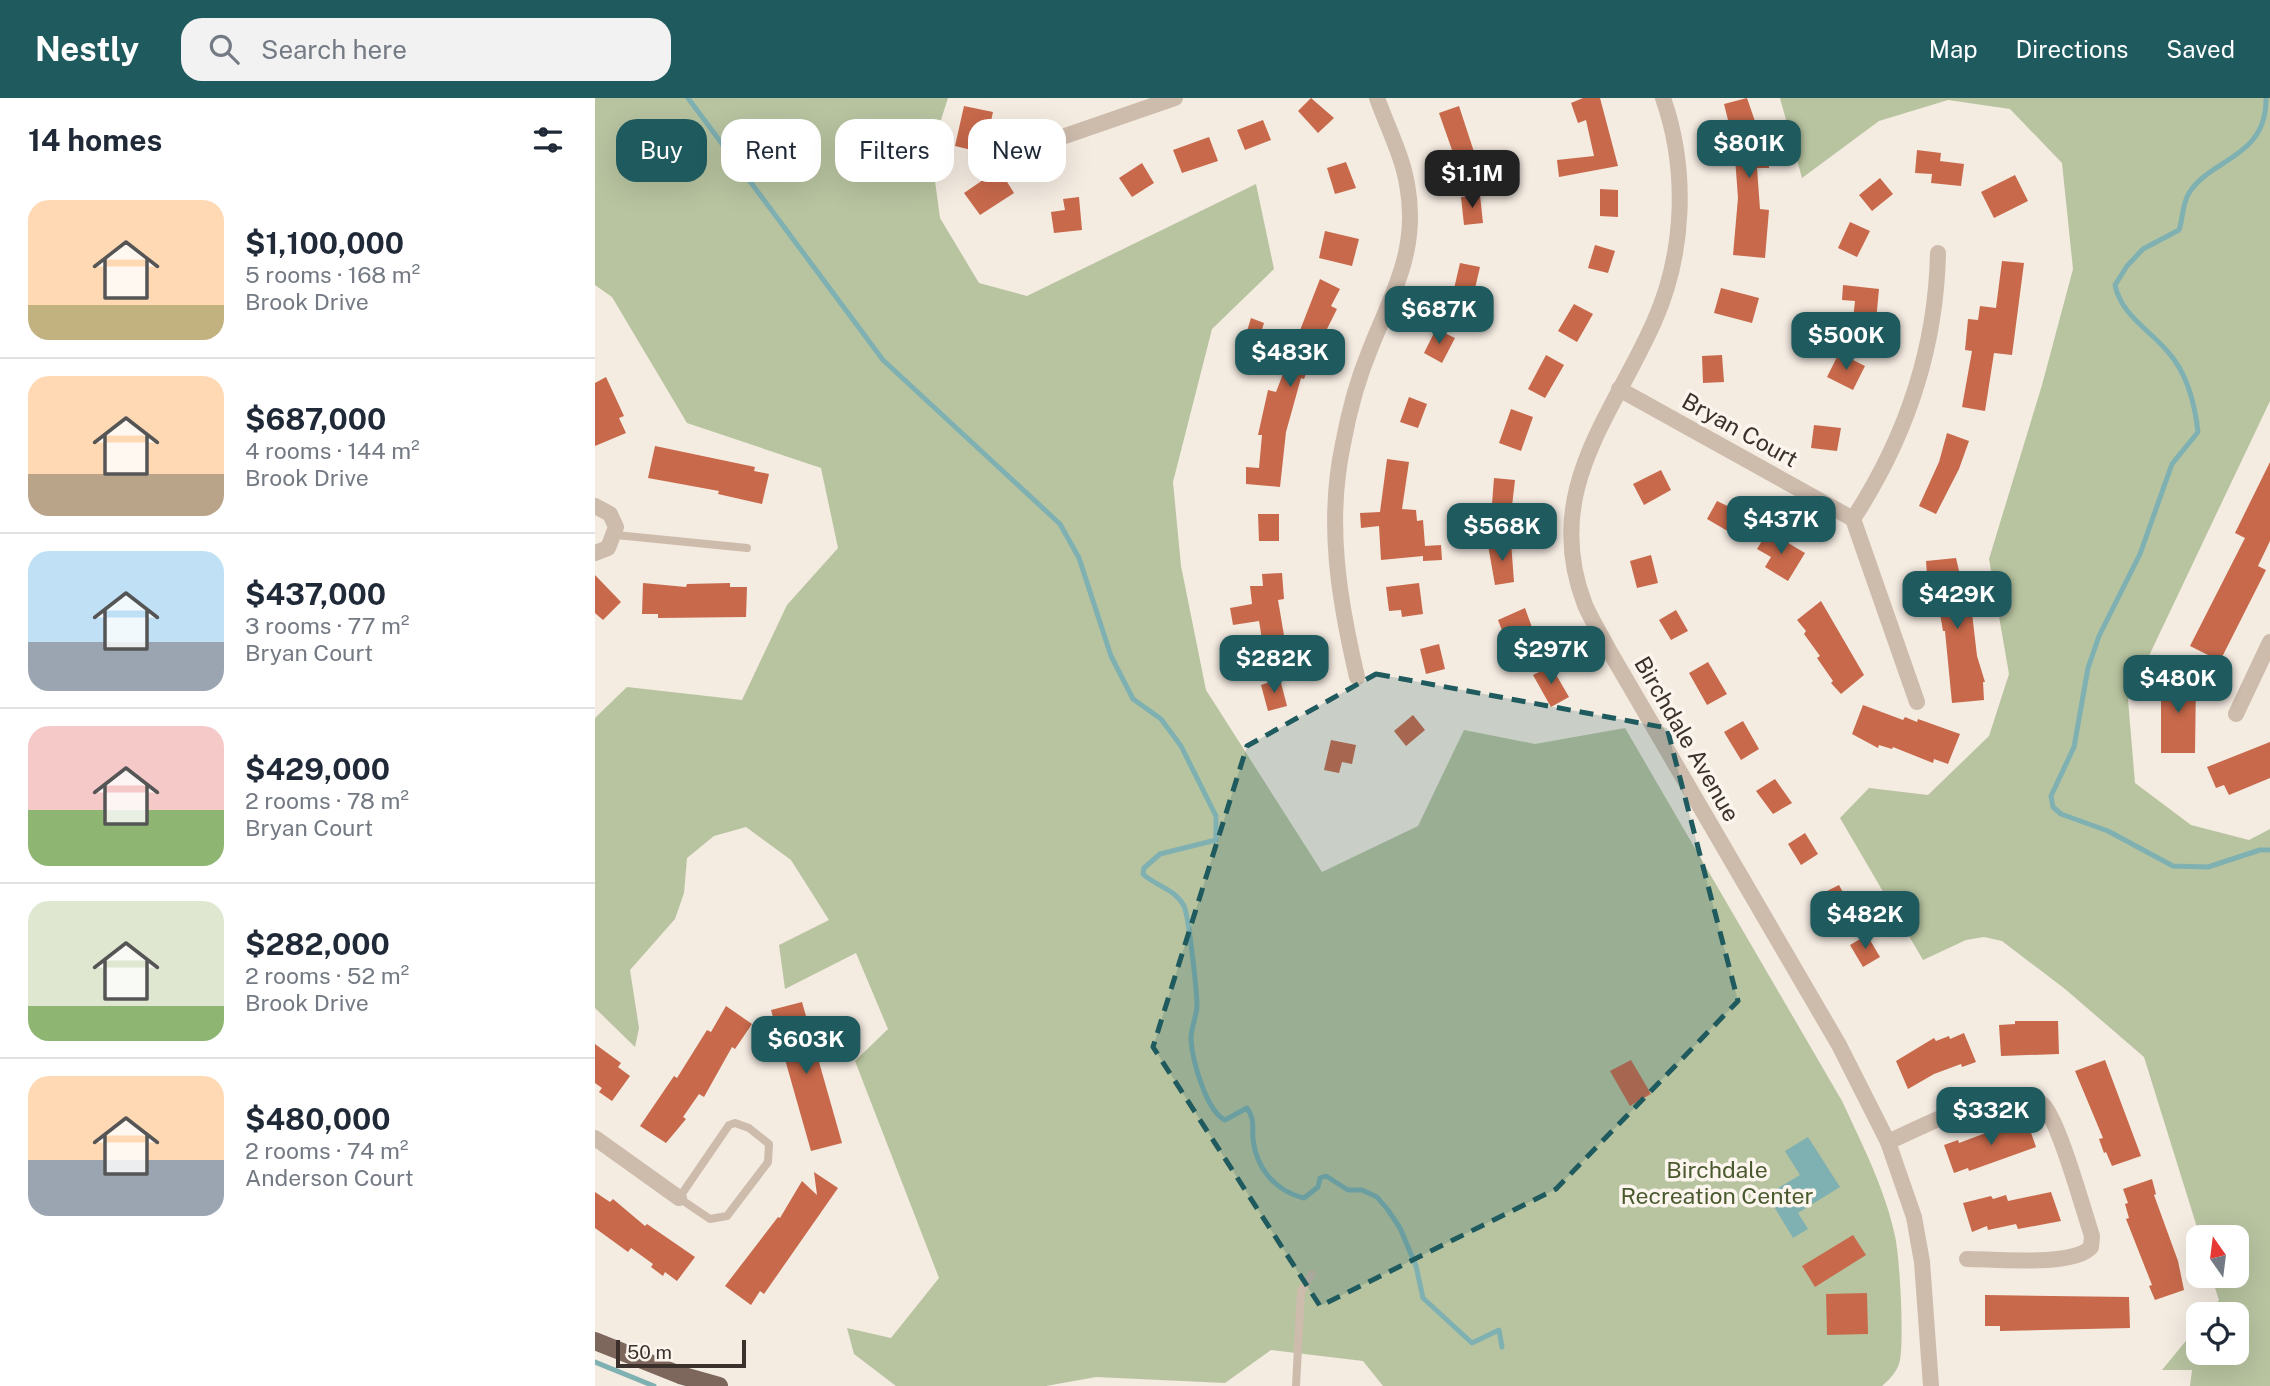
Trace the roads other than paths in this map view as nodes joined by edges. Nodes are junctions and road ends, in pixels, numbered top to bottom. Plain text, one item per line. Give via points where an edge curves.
1 (1175, 98) edge
2 (1377, 98) edge
3 (1663, 98) edge
4 (1066, 136) edge
5 (1938, 253) dead end
6 (1619, 389) junction
7 (595, 506) edge
8 (1853, 519) junction
9 (616, 534) junction
10 (747, 548) dead end
11 (595, 553) edge
12 (2270, 642) edge
13 (1357, 677) dead end
14 (1917, 702) dead end
15 (2236, 714) dead end
16 (595, 1138) edge
17 (1888, 1142) junction
18 (678, 1198) junction
19 (1967, 1259) dead end
20 (1312, 1273) dead end
21 (595, 1341) edge
22 (719, 1386) edge
23 (1296, 1386) edge
24 (1931, 1386) edge

1 - 4 street
2 - 13 street via 1407,181 1410,225 1401,280 1353,397 1336,491 1337,569
3 - 6 street, Birchdale Avenue via 1679,184 1675,257 1656,319
5 - 8 street via 1933,320 1911,406 1894,447
6 - 8 street, Bryan Court
6 - 17 street, Birchdale Avenue via 1592,440 1575,496 1575,566 1586,606 1839,1045
7 - 9 street via 610,514
8 - 14 street
9 - 10 lane
9 - 11 street via 608,548
12 - 15 street
16 - 18 street
17 - 19 street via 2001,1095 2031,1096 2049,1112 2092,1236 2091,1247 2081,1256 2063,1259
17 - 24 street, Birchdale Avenue via 1914,1217
18 - 18 lane via 710,1219 727,1216 768,1162 769,1144 749,1128 729,1125
20 - 23 lane via 1301,1291
21 - 22 main road

